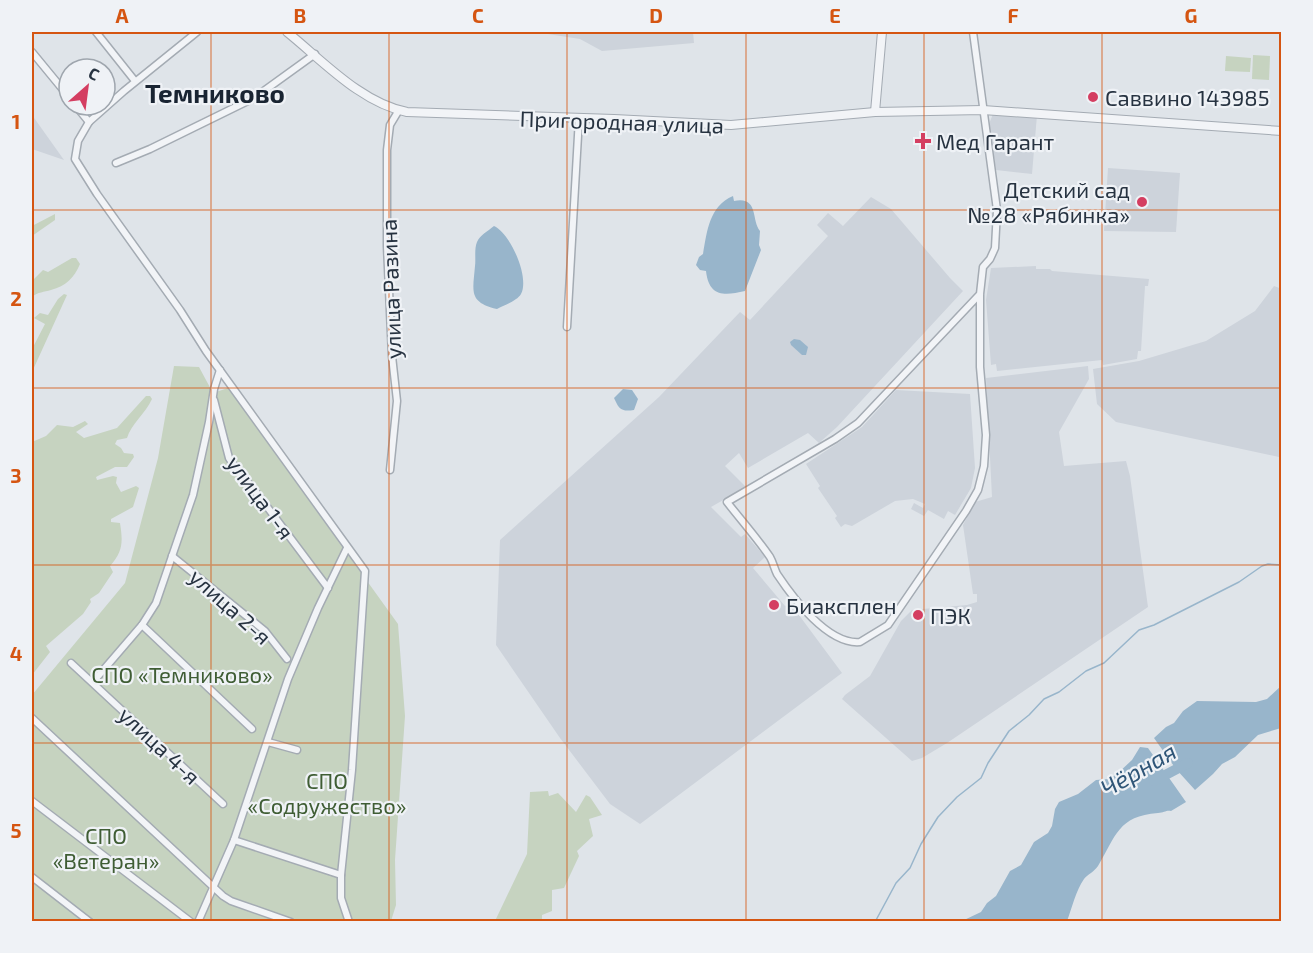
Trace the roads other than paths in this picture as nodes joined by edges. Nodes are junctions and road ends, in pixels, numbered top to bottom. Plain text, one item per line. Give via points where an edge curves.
1 (96, 32) edge
2 (197, 32) edge
3 (287, 32) edge
4 (882, 32) edge
5 (973, 32) edge
6 (32, 52) edge
7 (315, 54) junction
8 (135, 81) junction
9 (57, 82) edge
10 (399, 110) junction
11 (983, 110) junction
12 (875, 112) junction
13 (85, 117) edge
14 (579, 118) junction
15 (89, 122) junction
16 (1281, 131) edge
17 (116, 163) dead end
18 (980, 294) junction
19 (567, 327) dead end
20 (220, 370) junction
21 (213, 397) junction
22 (390, 470) dead end
23 (347, 548) junction
24 (172, 556) junction
25 (328, 588) junction
26 (142, 625) junction
27 (287, 659) dead end
28 (71, 663) dead end
29 (93, 682) junction
30 (32, 718) edge
31 (252, 729) dead end
32 (268, 742) junction
33 (297, 750) dead end
34 (32, 801) edge
35 (223, 804) dead end
36 (234, 840) junction
37 (341, 875) junction
38 (32, 877) edge
39 (213, 887) junction
40 (90, 921) edge
41 (190, 921) edge
42 (198, 921) edge
43 (291, 921) edge
44 (349, 921) edge

1 - 8 street
2 - 8 street
3 - 7 street, Пригородная улица
4 - 12 street
5 - 11 street
6 - 9 street
7 - 10 street, Пригородная улица via 367,96
7 - 17 street via 254,98
8 - 15 street
10 - 14 street, Пригородная улица
10 - 22 street, улица Разина via 390,125 387,150 387,246 397,401
11 - 12 street, Пригородная улица
11 - 16 street, Пригородная улица
11 - 18 street via 996,192 997,228 995,248 983,267
12 - 14 street, Пригородная улица via 731,126
13 - 15 street
14 - 19 street
15 - 20 street via 78,141 76,162
18 - 18 street via 980,367 986,435 978,489 888,625 860,642 842,640 809,615 727,502 858,423
20 - 21 street
20 - 23 street
21 - 24 street via 198,475
21 - 25 street, улица 1-я via 232,464
23 - 25 street
23 - 37 street via 364,571 351,788
24 - 26 street via 156,603
24 - 27 street, улица 2-я via 265,632
25 - 32 street via 288,679
26 - 29 street
26 - 31 street
28 - 29 street, улица 4-я
29 - 35 street, улица 4-я
30 - 39 street
32 - 33 street
32 - 36 street
34 - 41 street
36 - 37 street
36 - 39 street
37 - 44 street via 341,898
38 - 40 street
39 - 42 street
39 - 43 street via 231,901

